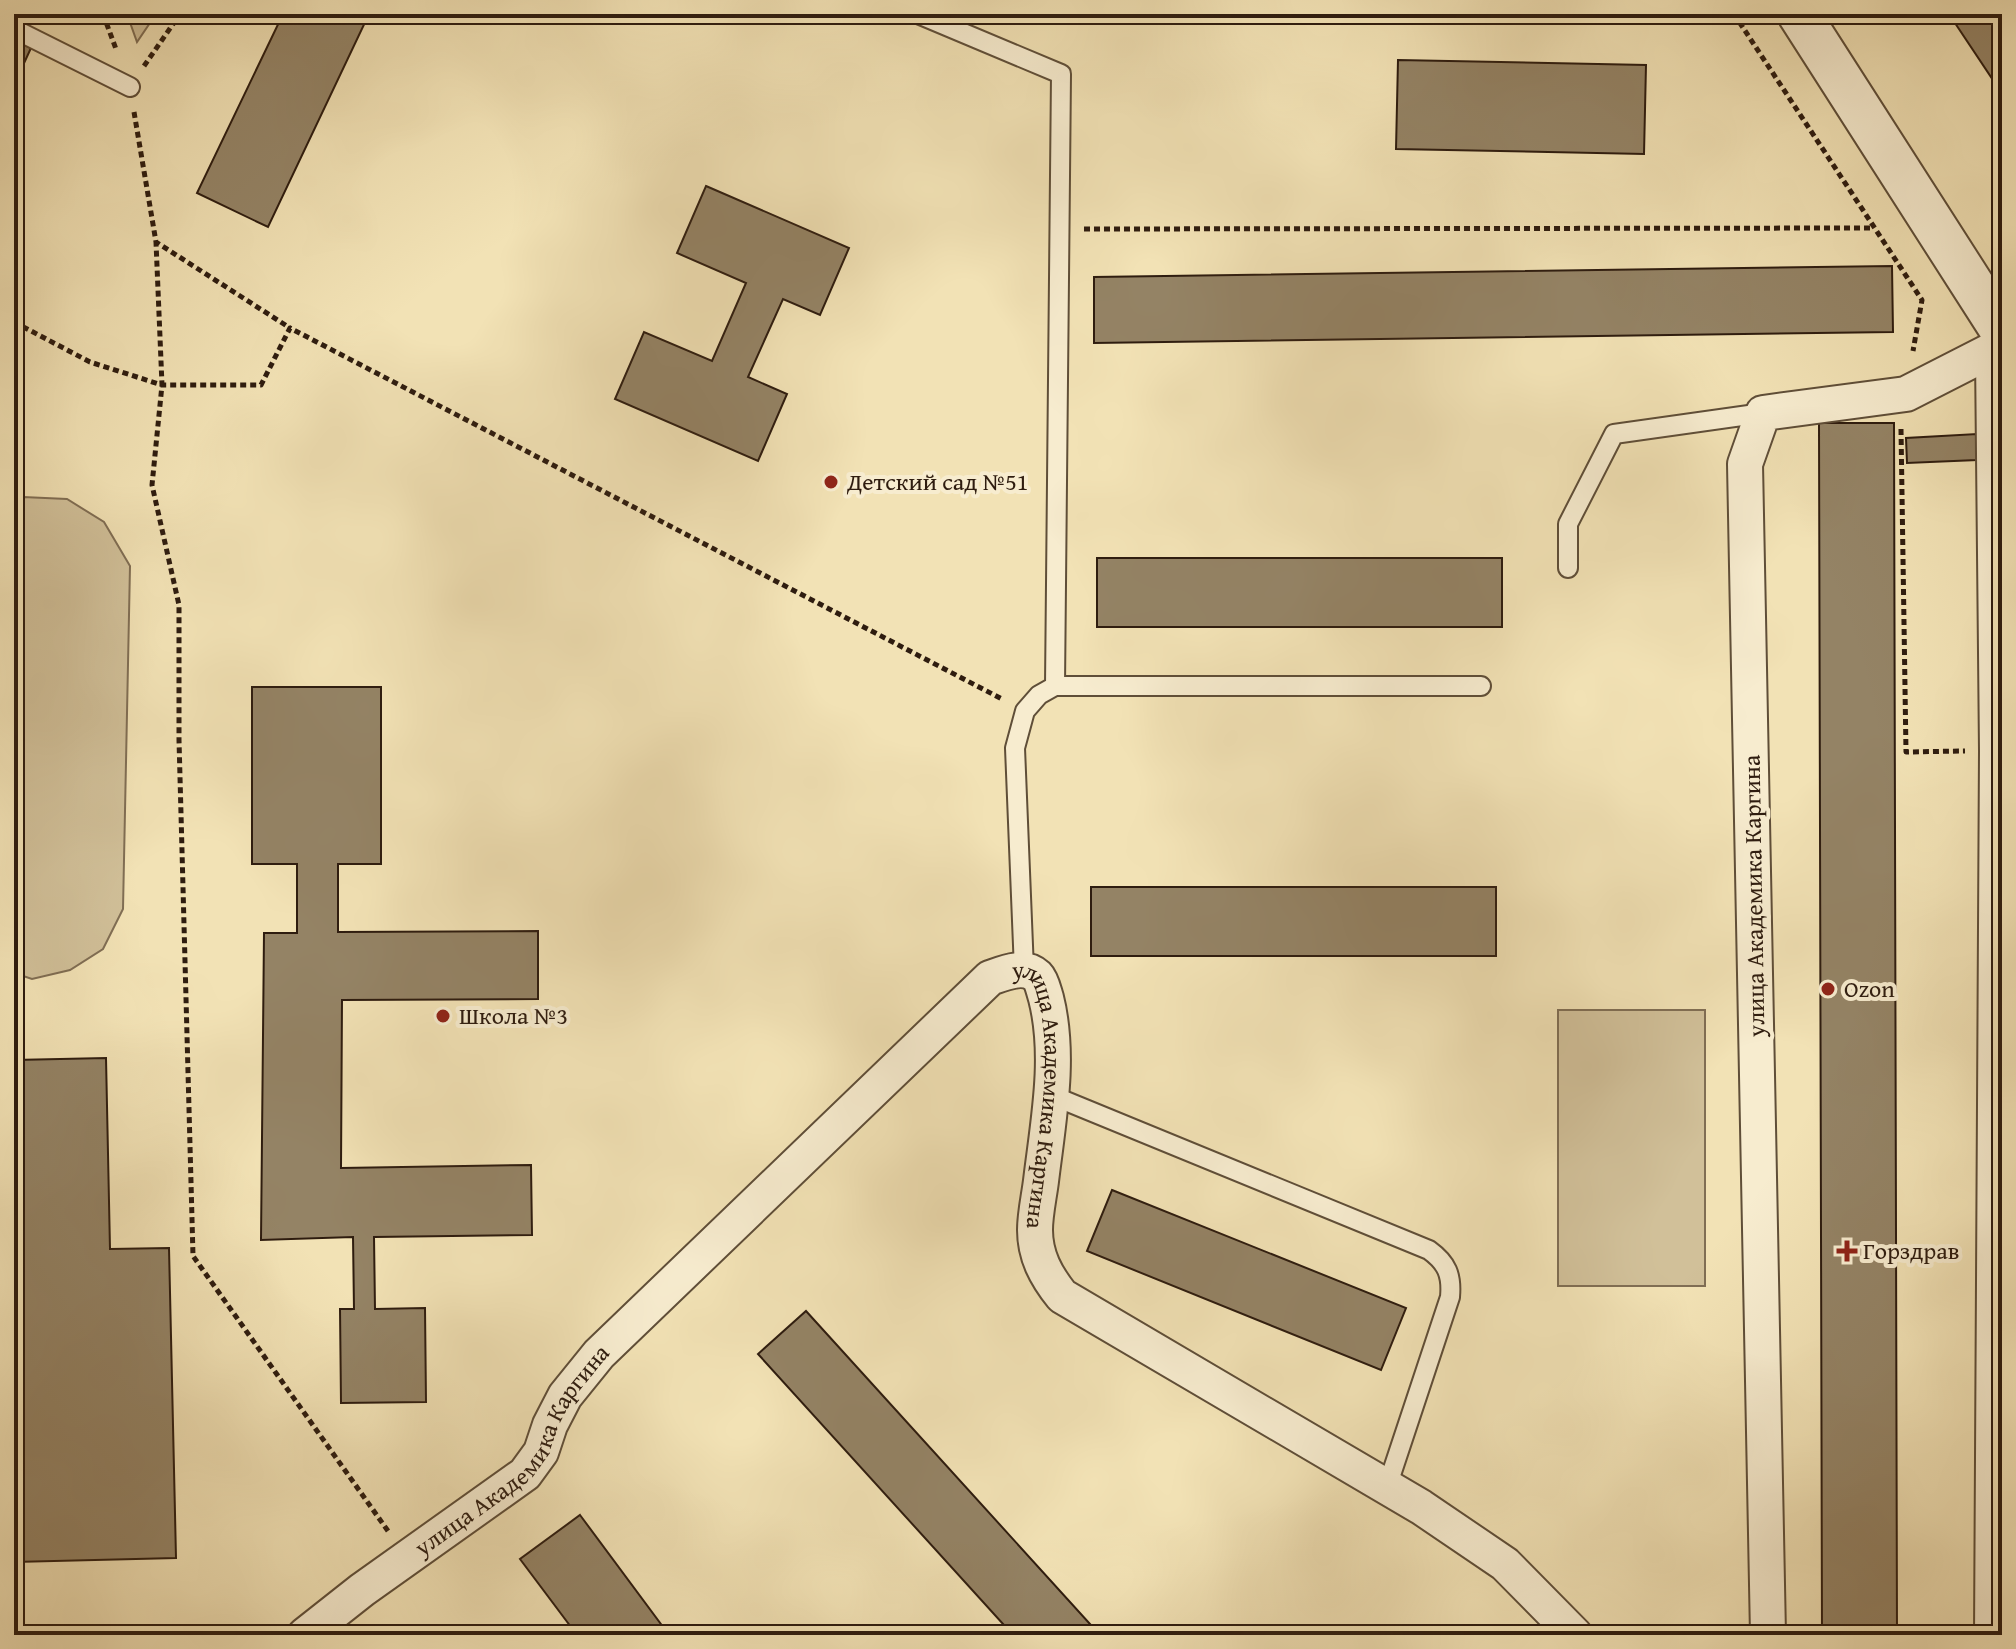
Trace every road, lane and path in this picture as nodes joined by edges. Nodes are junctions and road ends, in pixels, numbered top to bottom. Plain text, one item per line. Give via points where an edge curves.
1 (180, 14) edge
2 (918, 14) edge
3 (1799, 14) edge
4 (14, 29) edge
5 (130, 87) junction
6 (1875, 228) dead end
7 (1060, 229) junction
8 (156, 242) junction
9 (14, 322) edge
10 (290, 328) junction
11 (1996, 343) edge
12 (162, 385) junction
13 (1763, 413) junction
14 (1568, 568) dead end
15 (1055, 686) junction
16 (1481, 686) dead end
17 (1025, 711) junction
18 (1989, 751) junction
19 (1906, 752) dead end
20 (1024, 970) junction
21 (1051, 1095) junction
22 (1387, 1487) junction
23 (407, 1558) junction
24 (305, 1635) edge
25 (1575, 1635) edge
26 (1768, 1635) edge
27 (1984, 1635) edge

1 - 5 path
2 - 7 lane via 1061,74
3 - 11 street
4 - 5 lane
5 - 8 path
6 - 7 path
7 - 15 lane
8 - 10 path
8 - 12 path
9 - 12 path via 90,362
10 - 12 path via 261,385
10 - 17 path
11 - 13 street via 1906,394
11 - 18 lane
12 - 23 path via 152,485 179,605 193,1256
13 - 14 lane via 1614,434 1568,524
13 - 26 street, улица Академика Каргина via 1745,464
15 - 16 lane
15 - 17 lane
17 - 20 lane via 1015,748
18 - 19 path
18 - 27 lane
20 - 21 street, улица Академика Каргина via 1037,976 1052,1021
20 - 23 street, улица Академика Каргина via 990,978 599,1354 565,1396 541,1452 525,1474
21 - 22 street, улица Академика Каргина via 1036,1237 1041,1263 1062,1296
21 - 22 lane via 1440,1258 1448,1269 1450,1297
22 - 25 street, улица Академика Каргина via 1505,1564
23 - 24 street, улица Академика Каргина

